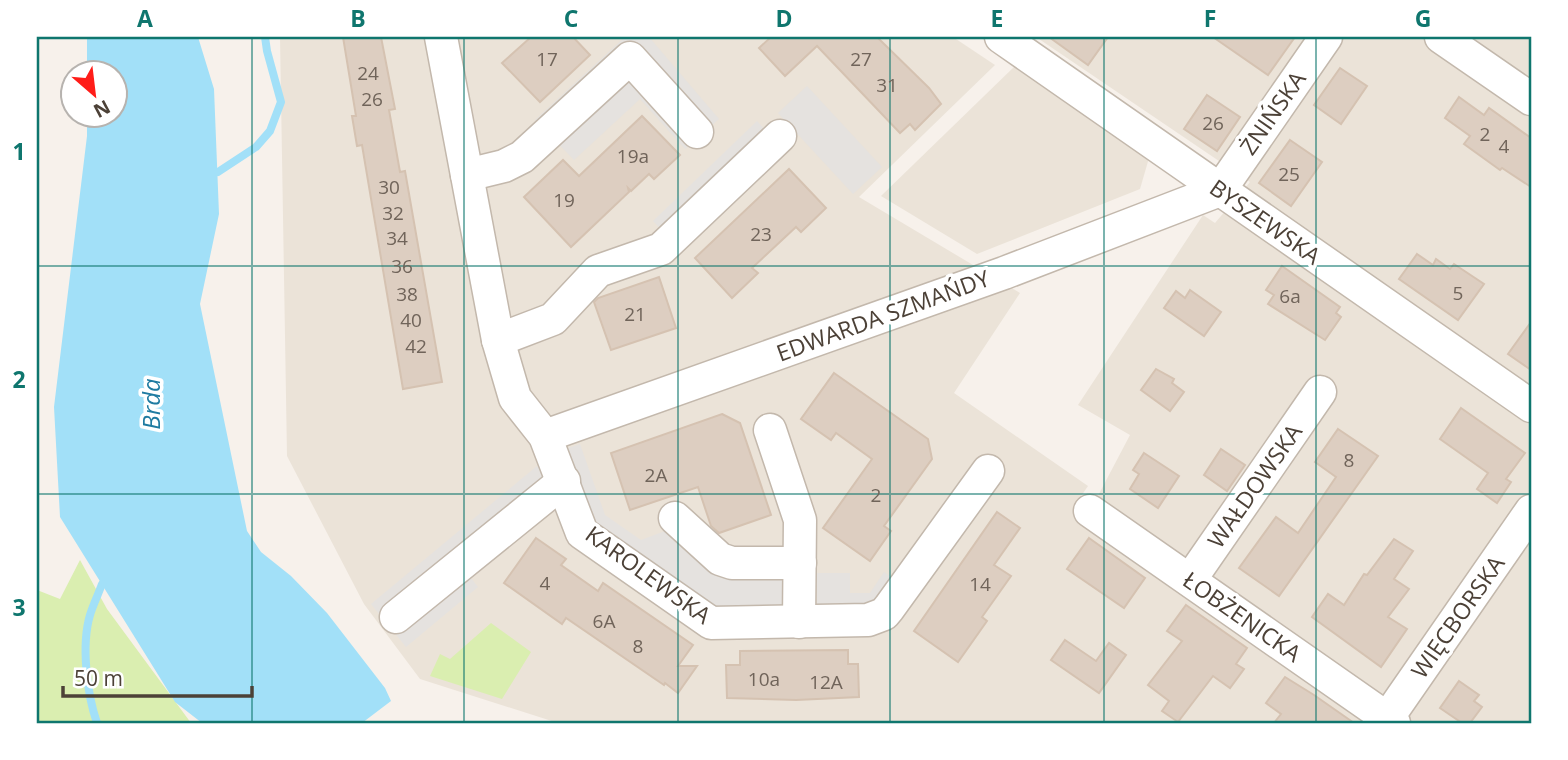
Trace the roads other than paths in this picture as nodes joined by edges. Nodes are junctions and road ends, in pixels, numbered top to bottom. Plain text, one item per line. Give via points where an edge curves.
1 (441, 37) edge
2 (1000, 37) edge
3 (1326, 37) edge
4 (1441, 37) edge
5 (1531, 99) edge
6 (697, 132) dead end
7 (780, 136) dead end
8 (467, 175) junction
9 (1220, 190) junction
10 (498, 340) junction
11 (1320, 392) dead end
12 (1531, 406) edge
13 (770, 430) dead end
14 (545, 436) junction
15 (988, 471) dead end
16 (564, 481) junction
17 (1090, 511) dead end
18 (1531, 511) edge
19 (675, 518) dead end
20 (800, 563) junction
21 (1190, 580) junction
22 (396, 617) dead end
23 (799, 622) junction
24 (1388, 722) edge

1 - 8 street, KAROLEWSKA
2 - 9 street, BYSZEWSKA
3 - 9 street, ŻNIŃSKA
4 - 5 street
6 - 8 street via 630,58 522,157
7 - 10 street via 661,249 598,271 553,319
8 - 10 street, KAROLEWSKA
9 - 12 street, BYSZEWSKA
9 - 14 street, EDWARDA SZMAŃDY via 1004,273
10 - 14 street, KAROLEWSKA via 515,398
11 - 21 street, WAŁDOWSKA
13 - 20 street via 800,520
14 - 16 street, KAROLEWSKA
15 - 23 street, KAROLEWSKA via 884,614 868,620
16 - 22 street
16 - 23 street, KAROLEWSKA via 582,533 705,620 717,624
17 - 21 street, ŁOBŻENICKA
18 - 24 street, WIĘCBORSKA
19 - 20 street via 720,559
20 - 23 street
21 - 24 street, ŁOBŻENICKA

